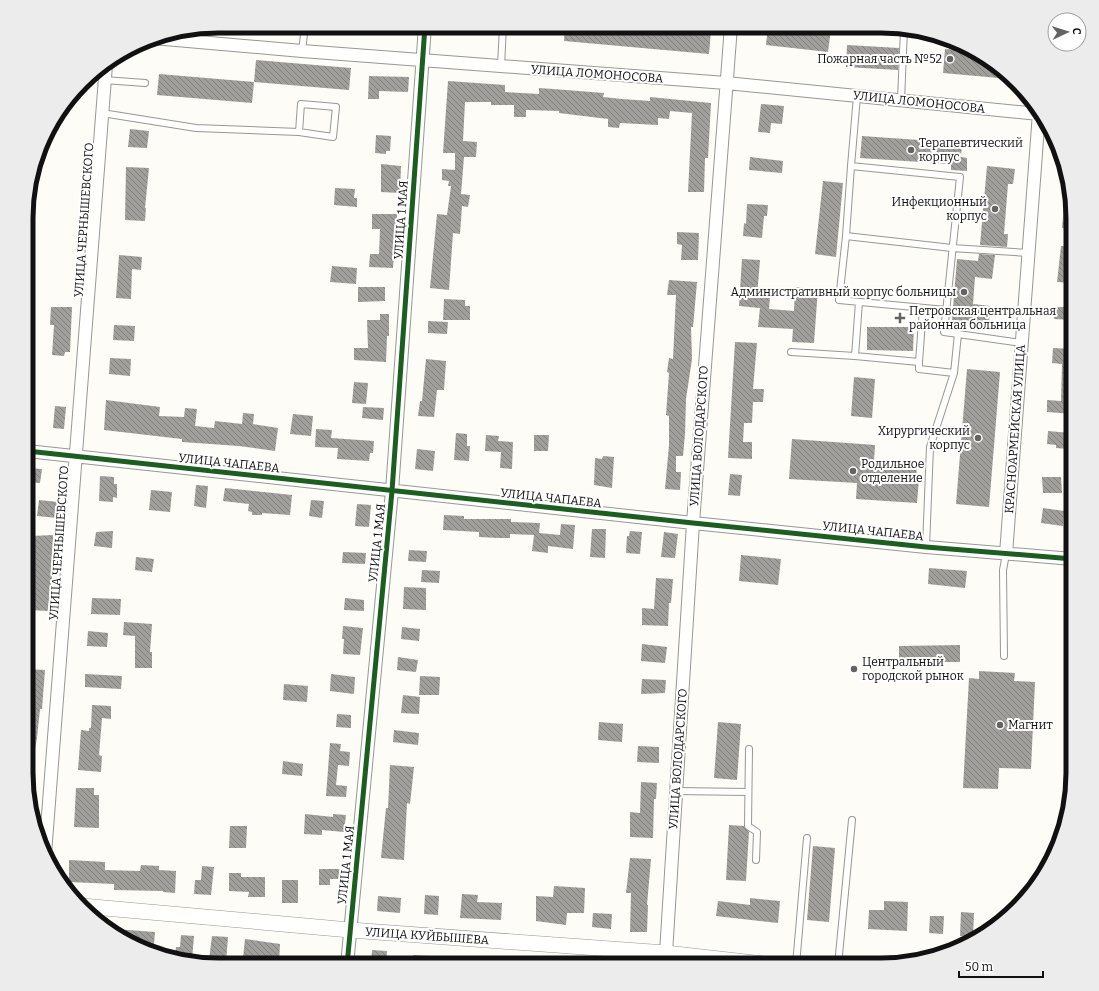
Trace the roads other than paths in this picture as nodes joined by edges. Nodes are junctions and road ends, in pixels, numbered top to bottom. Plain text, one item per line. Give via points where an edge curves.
1 (304, 33) edge
2 (424, 33) edge
3 (503, 33) edge
4 (731, 33) edge
5 (904, 35) edge
6 (169, 39) edge
7 (302, 51) junction
8 (422, 60) junction
9 (501, 67) junction
10 (105, 71) edge
11 (104, 80) junction
12 (145, 83) dead end
13 (726, 83) junction
14 (857, 96) junction
15 (901, 100) junction
16 (102, 113) junction
17 (1034, 113) edge
18 (1038, 121) edge
19 (299, 132) junction
20 (851, 166) junction
21 (846, 236) junction
22 (952, 248) junction
23 (1029, 253) junction
24 (859, 302) junction
25 (923, 308) junction
26 (946, 310) junction
27 (958, 334) junction
28 (1020, 343) junction
29 (791, 352) dead end
30 (855, 356) junction
31 (919, 362) junction
32 (954, 373) junction
33 (33, 452) edge
34 (75, 455) junction
35 (392, 491) junction
36 (693, 523) junction
37 (926, 546) junction
38 (1006, 554) junction
39 (1066, 558) edge
40 (1004, 656) dead end
41 (749, 749) dead end
42 (676, 791) junction
43 (748, 792) junction
44 (852, 820) dead end
45 (807, 838) dead end
46 (46, 841) edge
47 (756, 860) dead end
48 (90, 907) edge
49 (350, 930) junction
50 (348, 958) edge
51 (654, 958) edge
52 (665, 958) edge
53 (797, 958) edge
54 (839, 958) edge

1 - 7 lane
2 - 8 street, УЛИЦА 1 МАЯ
3 - 9 lane
4 - 13 street, УЛИЦА ВОЛОДАРСКОГО
5 - 15 lane
6 - 7 street, УЛИЦА ЛОМОНОСОВА
7 - 8 street, УЛИЦА ЛОМОНОСОВА
8 - 9 street, УЛИЦА ЛОМОНОСОВА
8 - 35 street, УЛИЦА 1 МАЯ
9 - 13 street, УЛИЦА ЛОМОНОСОВА
10 - 11 street, УЛИЦА ЧЕРНЫШЕВСКОГО
11 - 12 lane
11 - 16 street, УЛИЦА ЧЕРНЫШЕВСКОГО
13 - 14 street, УЛИЦА ЛОМОНОСОВА
13 - 36 street, УЛИЦА ВОЛОДАРСКОГО
14 - 15 street, УЛИЦА ЛОМОНОСОВА
14 - 20 lane
15 - 17 street, УЛИЦА ЛОМОНОСОВА
16 - 19 lane via 196,128
16 - 34 street, УЛИЦА ЧЕРНЫШЕВСКОГО
18 - 23 street, КРАСНОАРМЕЙСКАЯ УЛИЦА
19 - 19 lane via 333,137 336,107 300,104
20 - 21 lane
20 - 22 lane via 960,177
21 - 22 lane
21 - 24 lane via 839,300
22 - 23 lane
22 - 26 lane
23 - 28 street, КРАСНОАРМЕЙСКАЯ УЛИЦА
24 - 25 lane
24 - 30 lane
25 - 26 lane
25 - 31 lane
26 - 27 lane via 944,332
27 - 28 lane
27 - 32 lane
28 - 38 street, КРАСНОАРМЕЙСКАЯ УЛИЦА
29 - 30 lane
30 - 31 lane
31 - 32 lane via 919,369
32 - 37 lane via 930,447
33 - 34 street, УЛИЦА ЧАПАЕВА
34 - 35 street, УЛИЦА ЧАПАЕВА
34 - 46 street, УЛИЦА ЧЕРНЫШЕВСКОГО
35 - 36 street, УЛИЦА ЧАПАЕВА
35 - 49 street, УЛИЦА 1 МАЯ
36 - 37 street, УЛИЦА ЧАПАЕВА
36 - 42 street, УЛИЦА ВОЛОДАРСКОГО
37 - 38 street, УЛИЦА ЧАПАЕВА
38 - 39 street, УЛИЦА ЧАПАЕВА
38 - 40 lane via 1003,570
41 - 43 lane
42 - 43 lane
42 - 52 street, УЛИЦА ВОЛОДАРСКОГО
43 - 47 lane via 748,826 757,832
44 - 54 lane
45 - 53 lane
48 - 49 street, УЛИЦА КУЙБЫШЕВА
49 - 50 street, УЛИЦА 1 МАЯ
49 - 51 street, УЛИЦА КУЙБЫШЕВА

